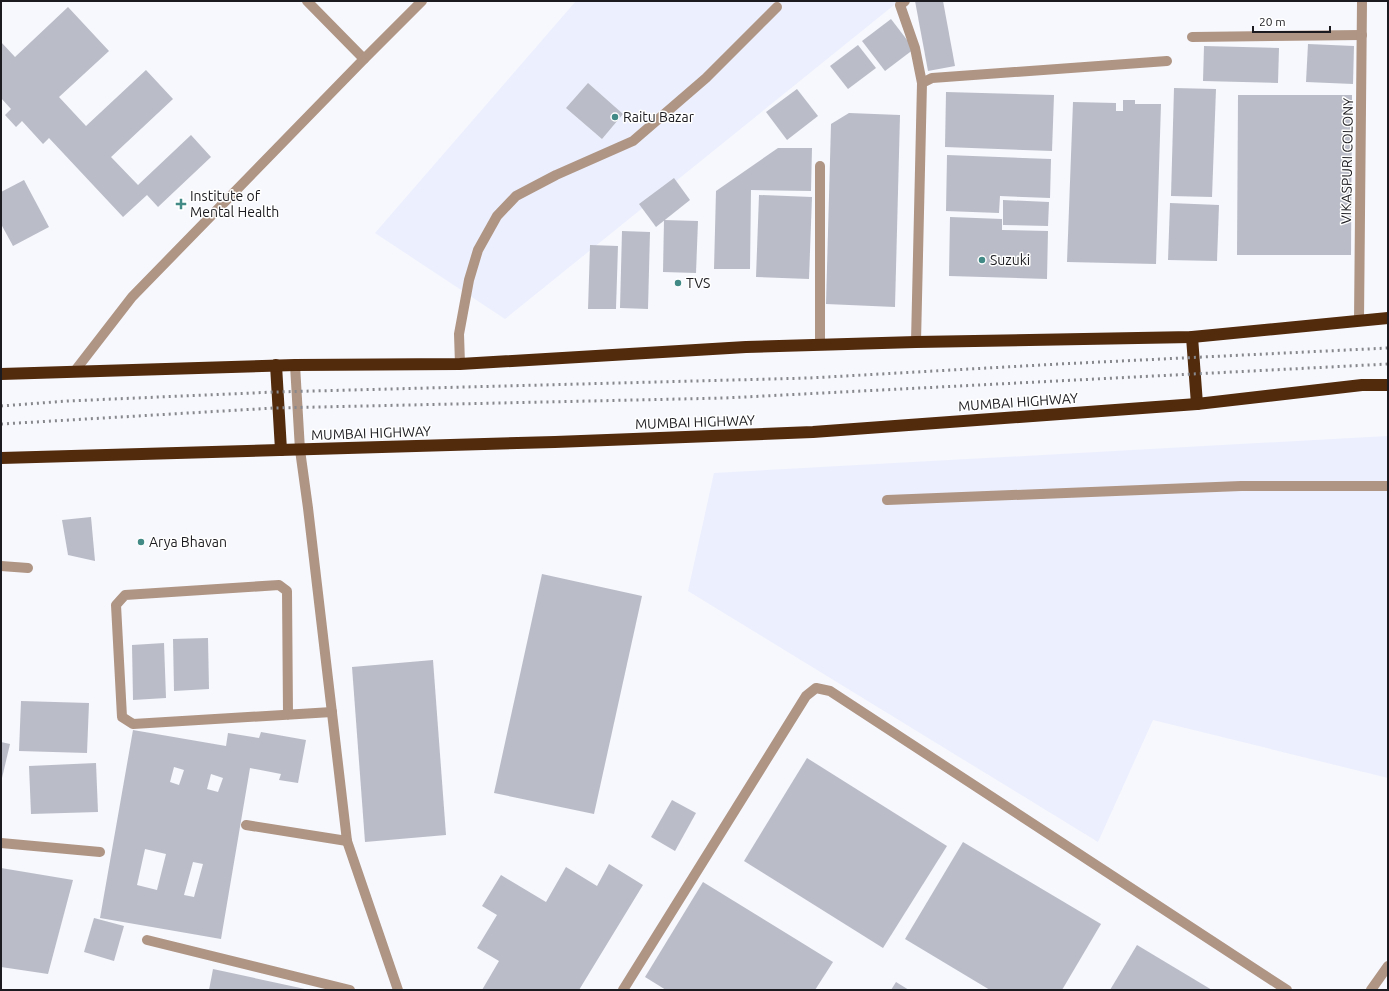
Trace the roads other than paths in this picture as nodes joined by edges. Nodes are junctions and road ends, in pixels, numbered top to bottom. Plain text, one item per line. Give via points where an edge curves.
1 (307, 1) edge
2 (422, 1) edge
3 (905, 1) edge
4 (1362, 1) edge
5 (777, 7) dead end
6 (1362, 35) junction
7 (1192, 37) dead end
8 (364, 59) junction
9 (1167, 61) dead end
10 (922, 83) junction
11 (820, 166) dead end
12 (1388, 318) edge
13 (1359, 321) junction
14 (1192, 337) junction
15 (916, 342) junction
16 (820, 345) junction
17 (460, 364) junction
18 (276, 365) junction
19 (295, 365) junction
20 (74, 372) junction
21 (1, 374) edge
22 (1388, 384) edge
23 (1197, 404) junction
24 (280, 450) junction
25 (300, 450) junction
26 (1, 458) edge
27 (1388, 486) edge
28 (887, 500) dead end
29 (1, 566) edge
30 (28, 568) dead end
31 (332, 712) junction
32 (288, 715) junction
33 (246, 824) dead end
34 (346, 841) junction
35 (1, 843) edge
36 (100, 852) dead end
37 (147, 940) dead end
38 (1388, 966) edge
39 (350, 990) edge
40 (398, 990) edge
41 (623, 990) edge
42 (1287, 990) edge
43 (1371, 990) edge

1 - 8 street
2 - 8 street
3 - 10 street via 900,5 915,48
4 - 6 street, VIKASPURI COLONY
5 - 17 street via 706,78 633,141 516,196 497,216 478,250 469,280 459,334
6 - 7 street
6 - 13 street, VIKASPURI COLONY
8 - 20 street via 132,297
9 - 10 street via 932,78
10 - 15 street
11 - 16 street
12 - 13 highway
13 - 14 highway
14 - 15 highway
14 - 23 highway
15 - 16 highway
16 - 17 highway
17 - 19 highway
18 - 19 highway
18 - 20 highway
18 - 24 highway
19 - 25 street
20 - 21 highway
22 - 23 highway, MUMBAI HIGHWAY
23 - 25 highway, MUMBAI HIGHWAY via 812,432
24 - 25 highway, MUMBAI HIGHWAY
24 - 26 highway, MUMBAI HIGHWAY
25 - 31 street
27 - 28 street via 1241,486
29 - 30 street
31 - 32 street
31 - 34 street
32 - 32 street via 133,724 122,718 116,605 124,596 279,585 287,591
33 - 34 street
34 - 40 street
35 - 36 street
37 - 39 street
38 - 43 street
41 - 42 street via 806,696 816,688 830,691

